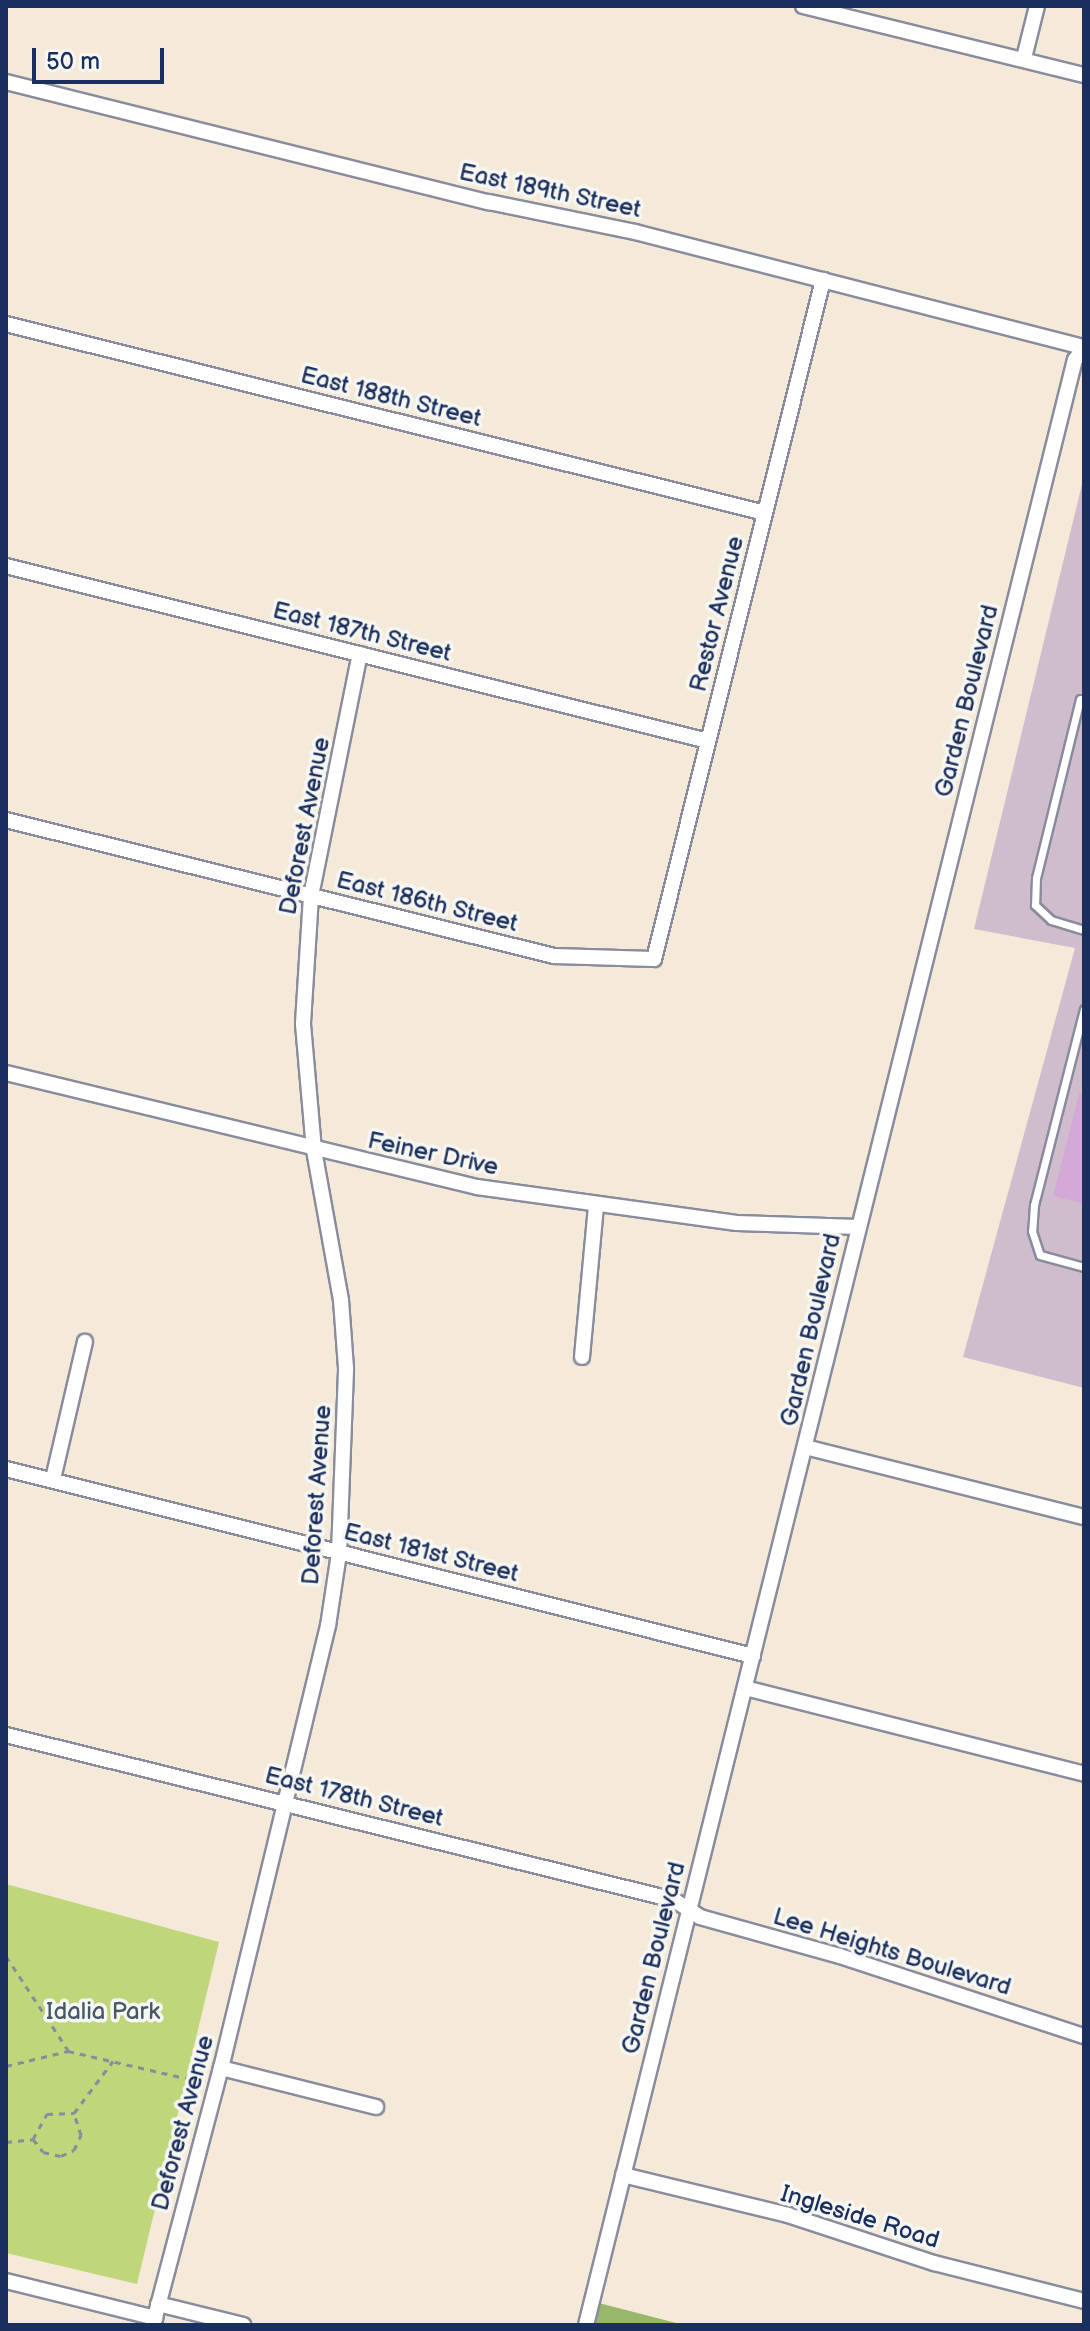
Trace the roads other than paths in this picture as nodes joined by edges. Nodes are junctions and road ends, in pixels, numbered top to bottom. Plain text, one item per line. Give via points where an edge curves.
1 (803, 6) edge
2 (1037, 6) edge
3 (1024, 58) junction
4 (1084, 75) edge
5 (6, 82) edge
6 (823, 280) junction
7 (6, 324) edge
8 (1084, 347) edge
9 (765, 513) junction
10 (6, 566) edge
11 (360, 654) junction
12 (1080, 699) dead end
13 (708, 741) junction
14 (6, 820) edge
15 (311, 896) junction
16 (1084, 930) edge
17 (654, 959) joint
18 (1084, 1009) edge
19 (6, 1073) edge
20 (314, 1150) junction
21 (596, 1206) junction
22 (858, 1227) junction
23 (1084, 1267) edge
24 (85, 1342) dead end
25 (582, 1357) dead end
26 (805, 1447) junction
27 (6, 1469) edge
28 (53, 1479) junction
29 (1084, 1517) edge
30 (339, 1553) junction
31 (753, 1656) junction
32 (745, 1688) junction
33 (6, 1735) edge
34 (1084, 1774) edge
35 (284, 1801) junction
36 (688, 1910) junction
37 (1084, 2036) edge
38 (221, 2068) junction
39 (376, 2107) dead end
40 (623, 2175) junction
41 (6, 2281) edge
42 (1084, 2301) edge
43 (156, 2316) edge
44 (243, 2325) edge
45 (586, 2325) edge

1 - 3 street
2 - 3 street
3 - 4 street
5 - 6 street, East 189th Street
6 - 8 street, East 189th Street
6 - 9 street, Restor Avenue
7 - 9 street, East 188th Street
8 - 22 street, Garden Boulevard via 1075,360
9 - 13 street, Restor Avenue
10 - 11 street, East 187th Street
11 - 13 street, East 187th Street
11 - 15 street, Deforest Avenue
12 - 16 lane via 1036,878 1035,905 1051,920
13 - 17 street, Restor Avenue
14 - 15 street, East 186th Street
15 - 17 street, East 186th Street via 554,956
15 - 20 street, Deforest Avenue via 303,1023
18 - 23 lane via 1032,1231 1040,1255
19 - 20 street, Feiner Drive
20 - 21 street, Feiner Drive via 477,1187
20 - 30 street, Deforest Avenue via 341,1300 346,1368
21 - 22 street, Feiner Drive via 737,1223
21 - 25 street
22 - 26 street, Garden Boulevard
24 - 28 street
26 - 29 street
26 - 31 street, Garden Boulevard
27 - 28 street, East 181st Street
28 - 30 street, East 181st Street
30 - 31 street, East 181st Street
30 - 35 street, Deforest Avenue via 328,1626
31 - 32 street, Garden Boulevard
32 - 34 street
32 - 36 street, Garden Boulevard
33 - 35 street, East 178th Street
35 - 36 street, East 178th Street via 674,1900
35 - 38 street, Deforest Avenue
36 - 37 street, Lee Heights Boulevard
36 - 40 street, Garden Boulevard
38 - 39 street
38 - 43 street, Deforest Avenue
40 - 42 street, Ingleside Road via 788,2215 934,2263
40 - 45 street, Garden Boulevard
41 - 43 street
43 - 44 street

